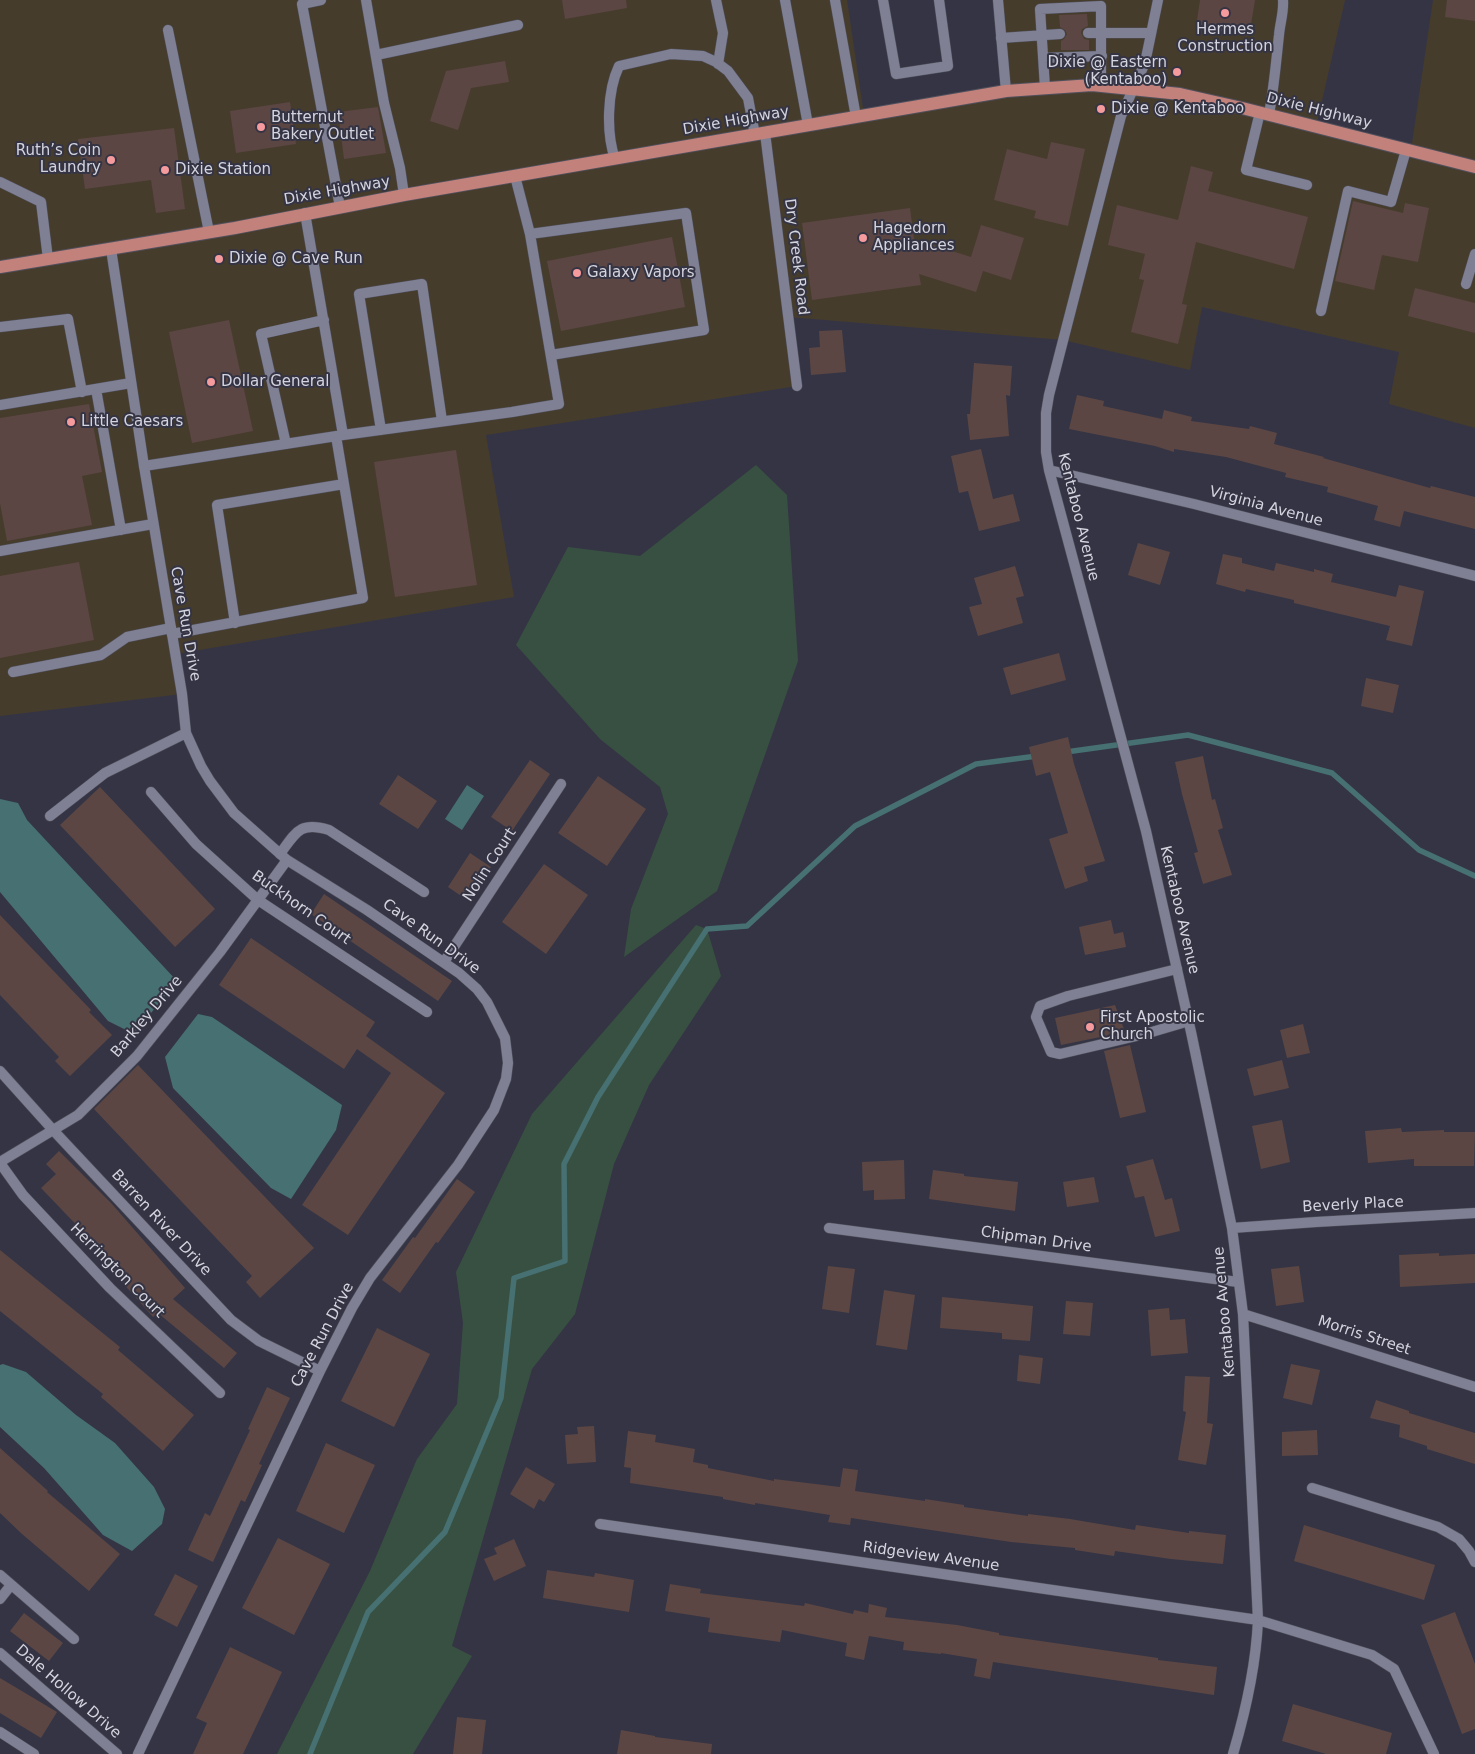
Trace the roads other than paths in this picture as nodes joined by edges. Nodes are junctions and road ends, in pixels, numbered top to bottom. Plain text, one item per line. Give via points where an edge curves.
1 (321, 0) edge
2 (366, 0) edge
3 (716, 0) edge
4 (785, 0) edge
5 (835, 0) edge
6 (883, 0) edge
7 (940, 0) edge
8 (998, 0) edge
9 (1158, 0) edge
10 (1283, 0) edge
11 (518, 25) dead end
12 (168, 30) dead end
13 (1088, 33) dead end
14 (1101, 33) junction
15 (1151, 33) junction
16 (1060, 34) dead end
17 (1041, 35) junction
18 (1001, 38) junction
19 (376, 55) junction
20 (1102, 56) junction
21 (1043, 58) junction
22 (718, 64) junction
23 (1101, 85) junction
24 (1045, 88) junction
25 (1133, 88) junction
26 (1006, 91) junction
27 (1265, 113) junction
28 (856, 117) junction
29 (808, 125) junction
30 (760, 134) junction
31 (1406, 150) junction
32 (615, 159) junction
33 (1475, 168) edge
34 (515, 176) junction
35 (0, 182) edge
36 (1307, 185) dead end
37 (404, 196) junction
38 (340, 207) junction
39 (306, 213) junction
40 (209, 232) junction
41 (530, 234) junction
42 (111, 248) junction
43 (1475, 254) edge
44 (48, 259) junction
45 (0, 267) edge
46 (1466, 284) dead end
47 (1321, 311) dead end
48 (324, 320) junction
49 (0, 328) edge
50 (551, 355) junction
51 (131, 384) junction
52 (797, 386) dead end
53 (96, 389) junction
54 (82, 392) junction
55 (0, 405) edge
56 (442, 421) junction
57 (382, 430) junction
58 (339, 435) junction
59 (286, 444) junction
60 (144, 466) junction
61 (1049, 470) junction
62 (344, 484) junction
63 (153, 524) junction
64 (121, 530) junction
65 (0, 551) edge
66 (1475, 576) edge
67 (235, 623) junction
68 (172, 631) junction
69 (13, 672) dead end
70 (186, 733) junction
71 (561, 784) dead end
72 (151, 792) dead end
73 (50, 816) dead end
74 (283, 857) junction
75 (424, 892) dead end
76 (258, 900) junction
77 (444, 962) junction
78 (1177, 969) junction
79 (427, 1012) dead end
80 (1188, 1021) junction
81 (0, 1071) edge
82 (52, 1130) junction
83 (0, 1162) edge
84 (1475, 1213) edge
85 (829, 1228) dead end
86 (1232, 1228) junction
87 (1238, 1282) junction
88 (1243, 1314) junction
89 (320, 1371) junction
90 (1475, 1387) edge
91 (220, 1393) dead end
92 (1312, 1488) dead end
93 (600, 1524) dead end
94 (1475, 1562) edge
95 (0, 1575) edge
96 (11, 1585) junction
97 (0, 1599) edge
98 (1258, 1620) junction
99 (74, 1639) dead end
100 (0, 1653) edge
101 (0, 1732) edge
102 (34, 1754) edge
103 (117, 1754) edge
104 (138, 1754) edge
105 (1233, 1754) edge
106 (1434, 1754) edge

1 - 38 street via 302,4
2 - 19 street
3 - 22 street via 723,32
4 - 29 street
5 - 28 street
6 - 7 street via 896,74 948,66
8 - 18 street
9 - 15 street, Kentaboo Avenue
10 - 27 street via 1276,77
11 - 19 street
12 - 40 street
13 - 14 street
14 - 15 street
14 - 17 street via 1101,6 1040,9
14 - 20 street
15 - 25 street, Kentaboo Avenue via 1145,63
16 - 17 street
17 - 18 street
17 - 21 street
18 - 26 street
19 - 37 street
20 - 21 street
20 - 23 street
21 - 24 street
22 - 30 street, Dry Creek Road via 728,71 748,98
22 - 32 street via 704,56 671,54 619,66 614,77 609,128
23 - 24 main road, Dixie Highway
23 - 25 main road, Dixie Highway
24 - 26 main road, Dixie Highway
25 - 27 main road, Dixie Highway via 1180,94
25 - 61 street, Kentaboo Avenue via 1122,116 1049,395 1046,413
26 - 28 main road, Dixie Highway
27 - 31 main road, Dixie Highway
27 - 36 street via 1246,170
28 - 29 main road, Dixie Highway
29 - 30 main road, Dixie Highway
30 - 32 main road, Dixie Highway
30 - 52 street, Dry Creek Road
31 - 33 main road, Dixie Highway
31 - 47 street via 1392,202 1348,191
32 - 34 main road, Dixie Highway
34 - 37 main road, Dixie Highway
34 - 41 street
35 - 44 street via 41,202
37 - 38 main road, Dixie Highway
38 - 39 main road, Dixie Highway
39 - 40 main road, Dixie Highway
39 - 48 street
40 - 42 main road, Dixie Highway
41 - 50 street
41 - 50 street via 686,213 704,330
42 - 44 main road, Dixie Highway
42 - 51 street, Cave Run Drive
43 - 46 street
44 - 45 main road, Dixie Highway
48 - 58 street
48 - 59 street via 261,334
49 - 54 street via 68,319
50 - 56 street via 559,404
51 - 53 street
51 - 60 street, Cave Run Drive
53 - 54 street
53 - 64 street
54 - 55 street
56 - 57 street
56 - 57 street via 422,284 359,294
57 - 58 street
58 - 59 street
58 - 62 street
59 - 60 street
60 - 63 street, Cave Run Drive
61 - 66 street, Virginia Avenue
61 - 78 street, Kentaboo Avenue via 1146,831
62 - 67 street via 363,598
62 - 67 street via 216,505
63 - 64 street
63 - 68 street, Cave Run Drive
64 - 65 street
67 - 68 street
68 - 69 street via 127,637 101,656
68 - 70 street, Cave Run Drive
70 - 73 street via 106,773
70 - 74 street, Cave Run Drive via 210,781 234,813
71 - 77 street, Nolin Court
72 - 76 street, Buckhorn Court via 196,844
74 - 75 street, Barkley Drive via 292,838 302,828 314,825 329,830
74 - 76 street, Barkley Drive
74 - 77 street, Cave Run Drive
76 - 79 street, Buckhorn Court
76 - 82 street, Barkley Drive via 137,1056 78,1115
77 - 89 street, Cave Run Drive via 487,1002 505,1038 506,1079 494,1110 458,1165 370,1278
78 - 80 street, Kentaboo Avenue
78 - 80 street via 1068,996 1040,1006 1036,1018 1051,1052 1060,1054
80 - 86 street, Kentaboo Avenue
81 - 82 street, Barren River Drive
82 - 83 street, Barkley Drive
82 - 89 street, Barren River Drive via 231,1320 259,1341
83 - 91 street, Herrington Court via 23,1195 104,1281
84 - 86 street, Beverly Place
85 - 87 street, Chipman Drive
86 - 87 street, Kentaboo Avenue
87 - 88 street, Kentaboo Avenue
88 - 90 street, Morris Street
88 - 98 street, Kentaboo Avenue
89 - 104 street, Cave Run Drive
92 - 94 street via 1438,1527 1459,1539
93 - 98 street, Ridgeview Avenue
95 - 96 street
96 - 97 street
96 - 99 street
98 - 105 street, Kentaboo Avenue via 1252,1683
98 - 106 street, Ridgeview Avenue via 1372,1655 1394,1669
100 - 103 street, Dale Hollow Drive
101 - 102 street

